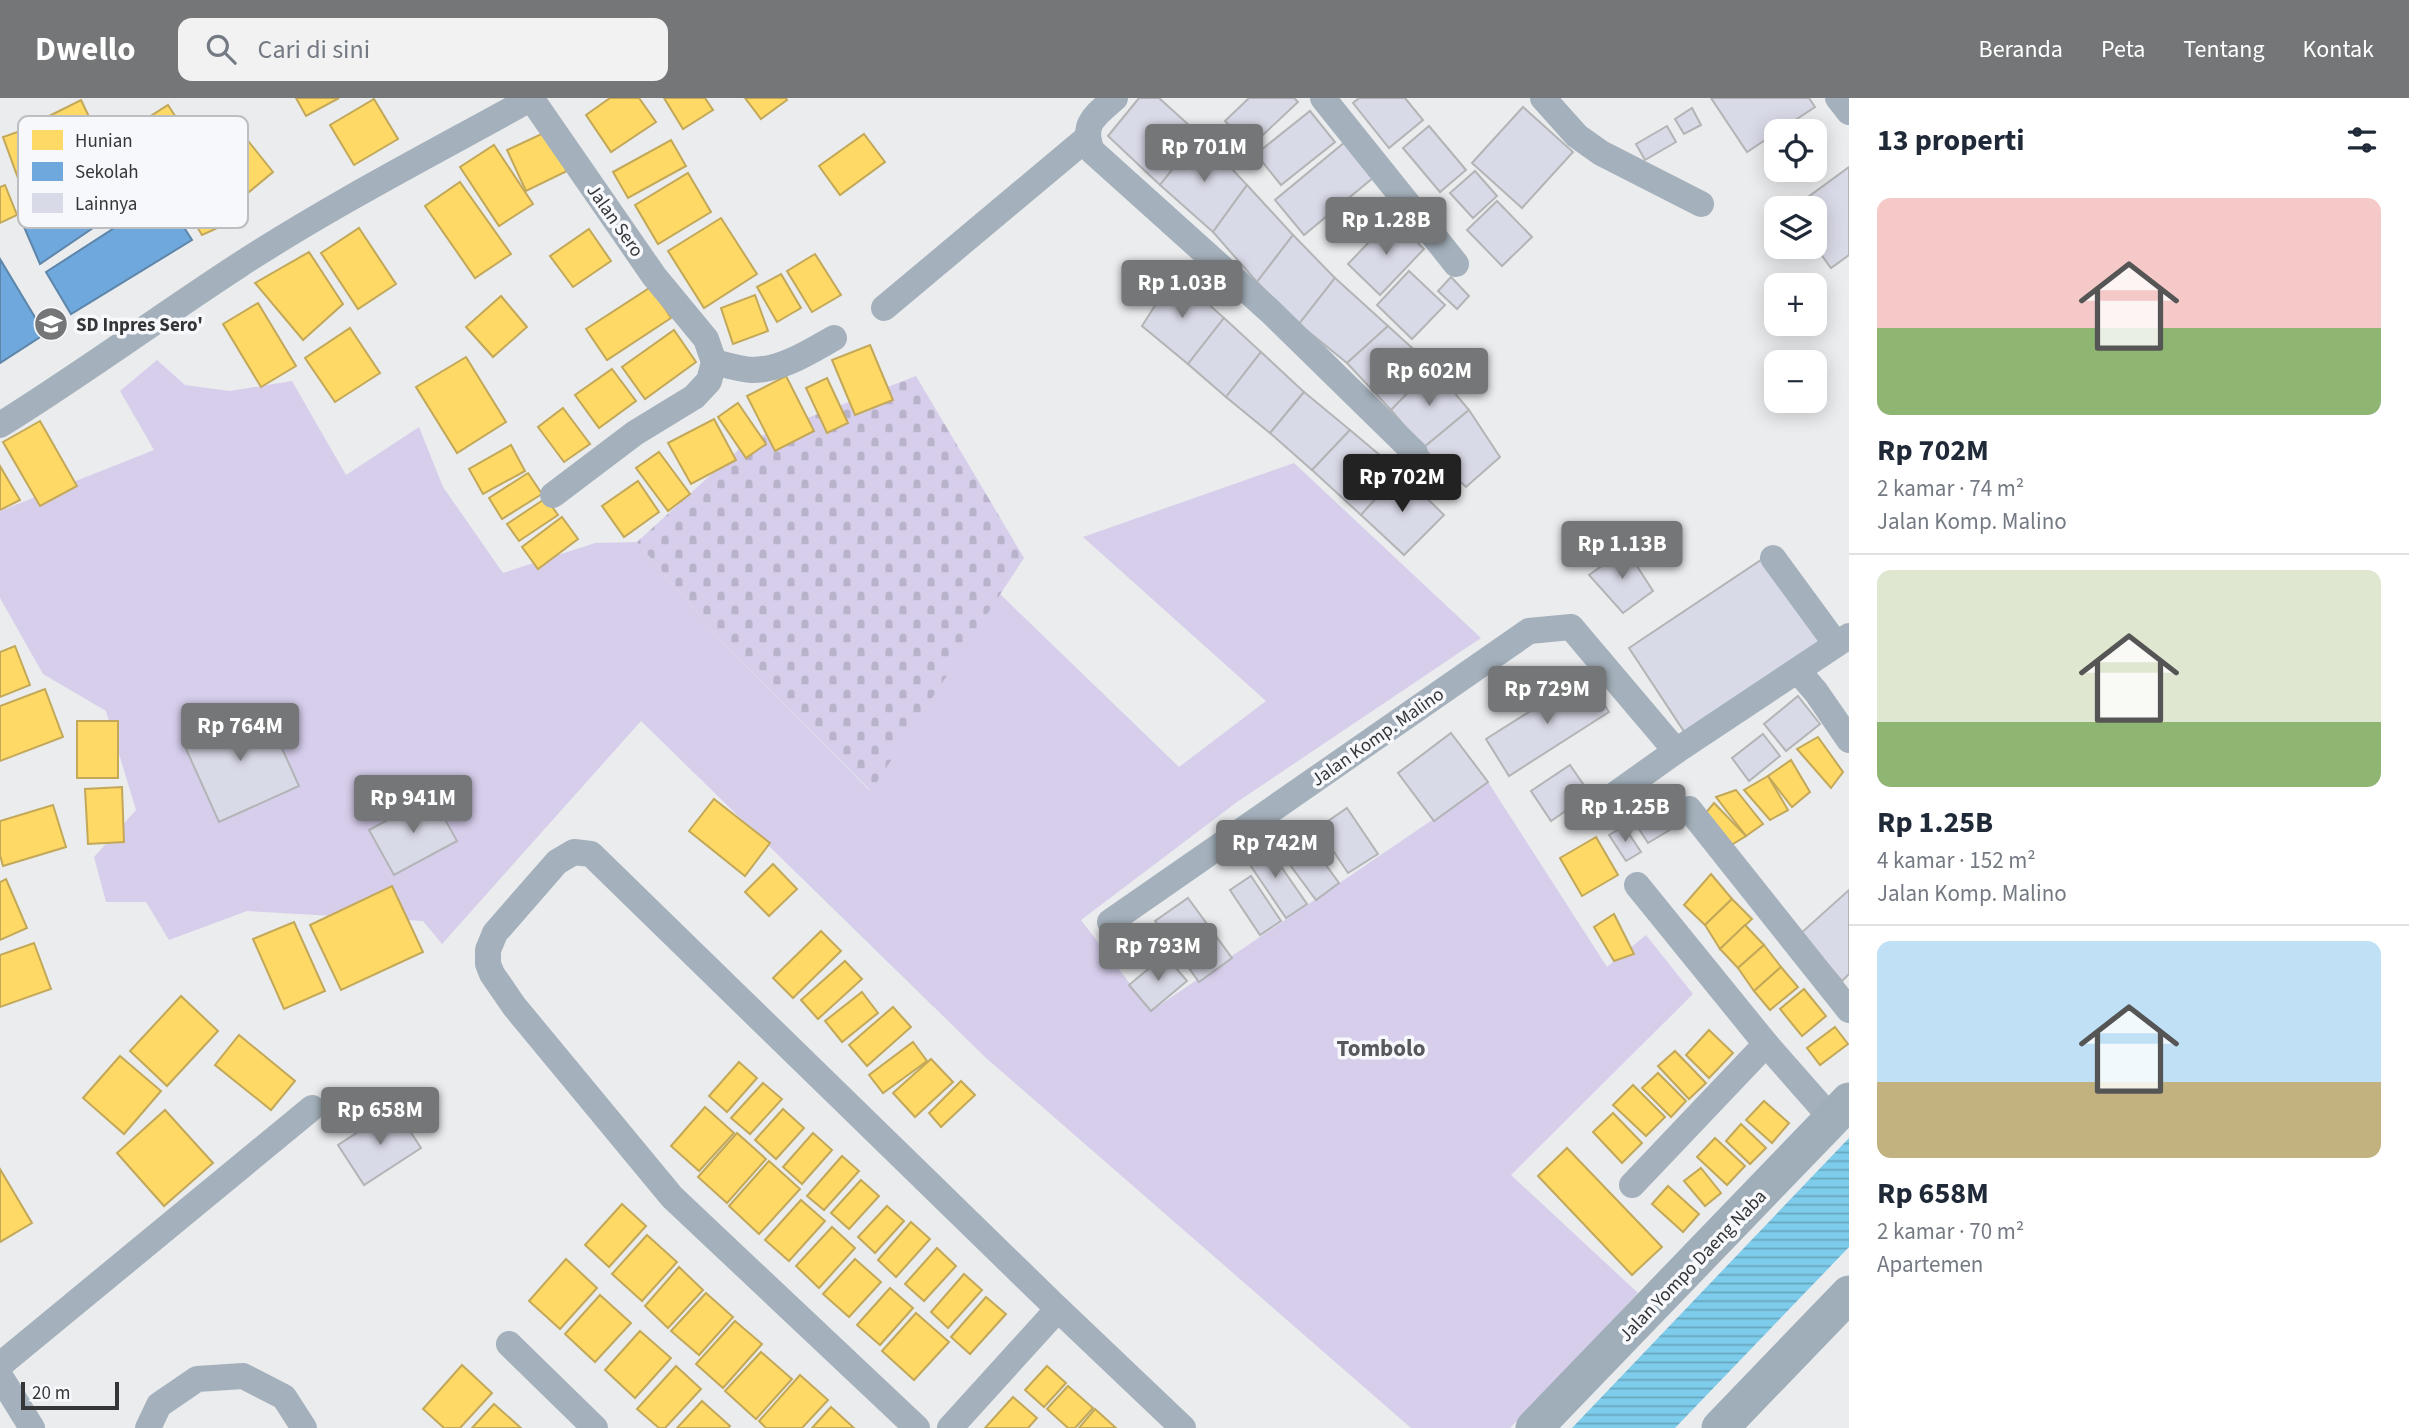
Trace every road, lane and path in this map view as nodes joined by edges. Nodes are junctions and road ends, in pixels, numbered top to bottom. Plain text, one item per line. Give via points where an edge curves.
1 (532, 98) edge
2 (1115, 98) edge
3 (1323, 98) edge
4 (1543, 98) edge
5 (1838, 98) edge
6 (1849, 112) edge
7 (1087, 138) junction
8 (1701, 204) dead end
9 (1456, 264) dead end
10 (884, 308) dead end
11 (834, 338) dead end
12 (710, 351) junction
13 (0, 425) edge
14 (1415, 453) dead end
15 (553, 495) dead end
16 (1773, 558) dead end
17 (1842, 640) edge
18 (1798, 671) junction
19 (1849, 740) edge
20 (1676, 751) junction
21 (1596, 808) dead end
22 (1689, 809) dead end
23 (1637, 885) dead end
24 (1110, 922) dead end
25 (1849, 1010) edge
26 (1766, 1044) junction
27 (312, 1108) dead end
28 (1841, 1110) edge
29 (1632, 1185) dead end
30 (1849, 1294) edge
31 (1058, 1309) junction
32 (509, 1344) dead end
33 (0, 1365) edge
34 (0, 1376) edge
35 (912, 1426) edge
36 (32, 1428) edge
37 (148, 1428) edge
38 (304, 1428) edge
39 (595, 1428) edge
40 (950, 1428) edge
41 (1183, 1428) edge
42 (1534, 1428) edge
43 (1720, 1428) edge

1 - 12 street, Jalan Sero
1 - 13 street via 354,194
2 - 7 street via 1089,122
3 - 9 street
4 - 8 street via 1577,136 1601,153
5 - 6 street
7 - 10 street
7 - 14 street via 1092,151 1271,312
11 - 12 street via 792,361 751,370
12 - 15 street via 709,381 694,397 635,433
16 - 17 street
17 - 18 street
18 - 19 street
18 - 20 street
20 - 21 street
20 - 24 street, Jalan Komp. Malino via 1571,627 1529,631
22 - 25 street
23 - 26 street
26 - 28 street
26 - 29 street
27 - 33 street
28 - 42 street, Jalan Yompo Daeng Naba
30 - 43 street
31 - 35 street via 592,855 574,852 557,862 495,933 488,950 492,974 513,1006 672,1197
31 - 40 street
31 - 41 street
32 - 39 street
34 - 36 street
37 - 38 street via 159,1405 197,1379 243,1376 284,1397

